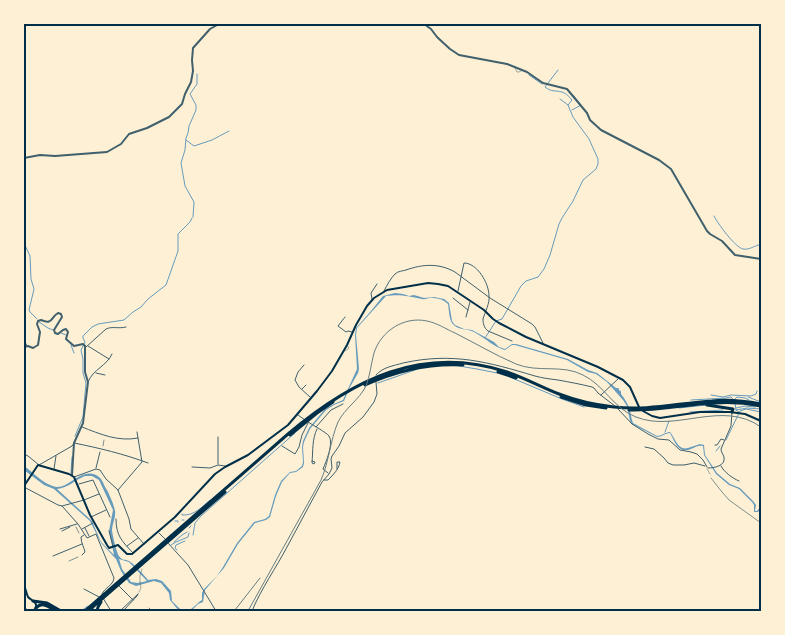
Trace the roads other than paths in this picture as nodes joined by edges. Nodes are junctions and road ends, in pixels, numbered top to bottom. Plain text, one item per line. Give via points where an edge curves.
1 (219, 24) edge
2 (424, 24) edge
3 (24, 158) edge
4 (761, 259) edge
5 (461, 276) junction
6 (377, 284) dead end
7 (384, 290) junction
8 (458, 292) junction
9 (453, 298) dead end
10 (490, 298) junction
11 (373, 300) junction
12 (470, 302) junction
13 (468, 310) junction
14 (486, 311) junction
15 (345, 316) dead end
16 (466, 317) dead end
17 (126, 327) dead end
18 (353, 332) junction
19 (24, 340) edge
20 (512, 341) dead end
21 (543, 344) junction
22 (28, 346) junction
23 (85, 346) junction
24 (24, 347) edge
25 (112, 354) dead end
26 (110, 359) junction
27 (304, 365) dead end
28 (94, 373) junction
29 (105, 375) dead end
30 (619, 378) junction
31 (88, 382) junction
32 (306, 385) dead end
33 (302, 390) junction
34 (601, 396) junction
35 (310, 398) junction
36 (731, 401) junction
37 (344, 404) dead end
38 (699, 404) junction
39 (761, 405) edge
40 (655, 409) junction
41 (733, 411) junction
42 (297, 413) junction
43 (761, 421) edge
44 (309, 422) junction
45 (81, 427) junction
46 (316, 428) junction
47 (137, 432) dead end
48 (24, 434) edge
49 (218, 437) dead end
50 (138, 438) junction
51 (724, 441) junction
52 (74, 443) junction
53 (715, 445) dead end
54 (24, 446) edge
55 (282, 446) dead end
56 (645, 447) dead end
57 (100, 452) dead end
58 (24, 454) edge
59 (56, 455) junction
60 (141, 461) junction
61 (312, 461) dead end
62 (148, 463) dead end
63 (39, 465) junction
64 (218, 465) junction
65 (719, 466) junction
66 (192, 467) dead end
67 (225, 467) junction
68 (707, 467) junction
69 (96, 469) junction
70 (337, 469) dead end
71 (54, 470) junction
72 (329, 474) junction
73 (710, 474) road end
74 (74, 477) junction
75 (323, 481) junction
76 (739, 481) dead end
77 (77, 483) junction
78 (24, 487) edge
79 (117, 490) junction
80 (99, 494) junction
81 (84, 500) junction
82 (62, 506) junction
83 (106, 510) junction
84 (91, 517) junction
85 (110, 517) dead end
86 (116, 519) dead end
87 (93, 523) junction
88 (78, 524) junction
89 (70, 527) junction
90 (60, 528) dead end
91 (83, 528) junction
92 (62, 531) dead end
93 (107, 531) dead end
94 (158, 532) junction
95 (85, 535) junction
96 (89, 536) junction
97 (138, 538) junction
98 (122, 542) junction
99 (82, 544) junction
100 (145, 544) junction
101 (117, 545) junction
102 (112, 546) junction
103 (127, 546) junction
104 (106, 550) junction
105 (134, 553) junction
106 (153, 553) junction
107 (83, 555) road end
108 (53, 556) dead end
109 (142, 569) dead end
110 (114, 581) junction
111 (24, 586) edge
112 (84, 589) dead end
113 (24, 593) edge
114 (138, 594) junction
115 (104, 596) junction
116 (140, 597) dead end
117 (133, 599) junction
118 (32, 600) junction
119 (25, 603) edge
120 (92, 605) junction
121 (25, 610) edge
122 (34, 610) edge
123 (56, 611) edge
124 (61, 611) edge
125 (85, 611) edge
126 (97, 611) edge
127 (111, 611) edge
128 (121, 611) edge
129 (216, 611) edge
130 (252, 611) edge

1 - 3 street via 193,48 191,82 182,104 169,117 132,132 107,152
2 - 4 street via 460,55 514,66 542,82 567,89 601,130 666,164 710,234 722,241 735,256
5 - 7 street via 441,266 418,266 397,272
5 - 8 street
5 - 10 street
5 - 10 street via 464,263 475,268 486,282
6 - 11 street via 370,293
7 - 8 main road via 431,283
7 - 11 main road
8 - 12 main road
9 - 13 street
10 - 14 street
10 - 21 street via 532,324
11 - 18 main road
12 - 13 street
12 - 14 main road
13 - 16 street
14 - 20 street via 483,323 486,330
14 - 21 main road via 496,321
15 - 18 street via 338,326 346,332
17 - 23 street via 109,327
18 - 35 main road via 328,376
19 - 22 street
21 - 30 main road
22 - 23 street via 39,344 38,321 50,322 58,313 62,318 54,332 58,334 66,330 66,339 71,344
22 - 24 street
23 - 26 street
23 - 31 street
25 - 26 street
26 - 28 street
27 - 33 street via 295,380
28 - 29 street
28 - 31 street
30 - 34 street
30 - 41 main road via 630,386 640,409 654,417
31 - 45 street
32 - 33 street
33 - 35 street
34 - 68 street via 632,424 654,438 669,440 680,450 697,454
34 - 72 street via 592,386 540,378 466,360 424,360 389,366 377,374 374,402 363,417 348,428 332,456
35 - 42 main road
36 - 38 highway
36 - 39 highway
36 - 40 highway via 703,401
37 - 46 street via 331,410
38 - 40 highway
38 - 41 highway
40 - 106 highway via 596,406 509,373 472,364 451,362 401,369 352,389 326,404
41 - 43 main road
41 - 51 street
42 - 44 street
42 - 67 main road via 270,439
44 - 46 street
44 - 55 street via 294,454
45 - 50 street via 116,439
45 - 52 street
46 - 61 street
46 - 72 street via 331,440 323,469
47 - 50 street
48 - 54 street
49 - 64 street
50 - 60 street
51 - 53 street via 721,439
51 - 65 street via 721,449 724,460
52 - 59 street
52 - 60 street
52 - 74 street
56 - 68 street via 654,449 672,465 694,463
57 - 69 street
58 - 63 street
59 - 63 street
59 - 71 street
60 - 62 street
60 - 79 street
63 - 71 main road
63 - 78 main road
64 - 66 street
64 - 67 street
65 - 68 street
65 - 76 street
67 - 94 main road
68 - 73 street
69 - 74 street
69 - 79 street
70 - 75 street
71 - 74 main road
72 - 75 street
74 - 77 main road
75 - 130 street
77 - 80 street via 92,480
77 - 81 main road
78 - 82 street
79 - 97 street
80 - 81 street
80 - 83 street
81 - 82 street
81 - 84 main road
82 - 88 street
83 - 84 street
83 - 85 street
84 - 87 main road
86 - 98 street
87 - 91 street
87 - 104 main road
88 - 89 street
88 - 91 street
89 - 90 street
89 - 92 street
91 - 95 street
91 - 96 street
93 - 102 street
94 - 100 main road
94 - 129 street via 188,565
95 - 96 street
95 - 99 street via 81,537
96 - 104 street via 96,534
97 - 100 street
97 - 103 street
98 - 101 street
98 - 103 street
99 - 107 street
99 - 108 street
100 - 105 main road
101 - 102 main road
101 - 105 main road via 127,554
102 - 104 main road
103 - 105 street
104 - 110 street
106 - 115 highway
106 - 120 highway
109 - 114 street
110 - 115 street via 104,590
110 - 117 street
111 - 118 main road via 27,597
112 - 115 street
113 - 119 main road
114 - 116 street
114 - 117 street
115 - 120 highway
115 - 126 highway
115 - 127 street
117 - 128 street
118 - 119 main road
118 - 122 main road via 36,604
118 - 124 highway via 47,603
119 - 121 main road
120 - 125 highway
120 - 125 highway
122 - 123 highway via 44,605

